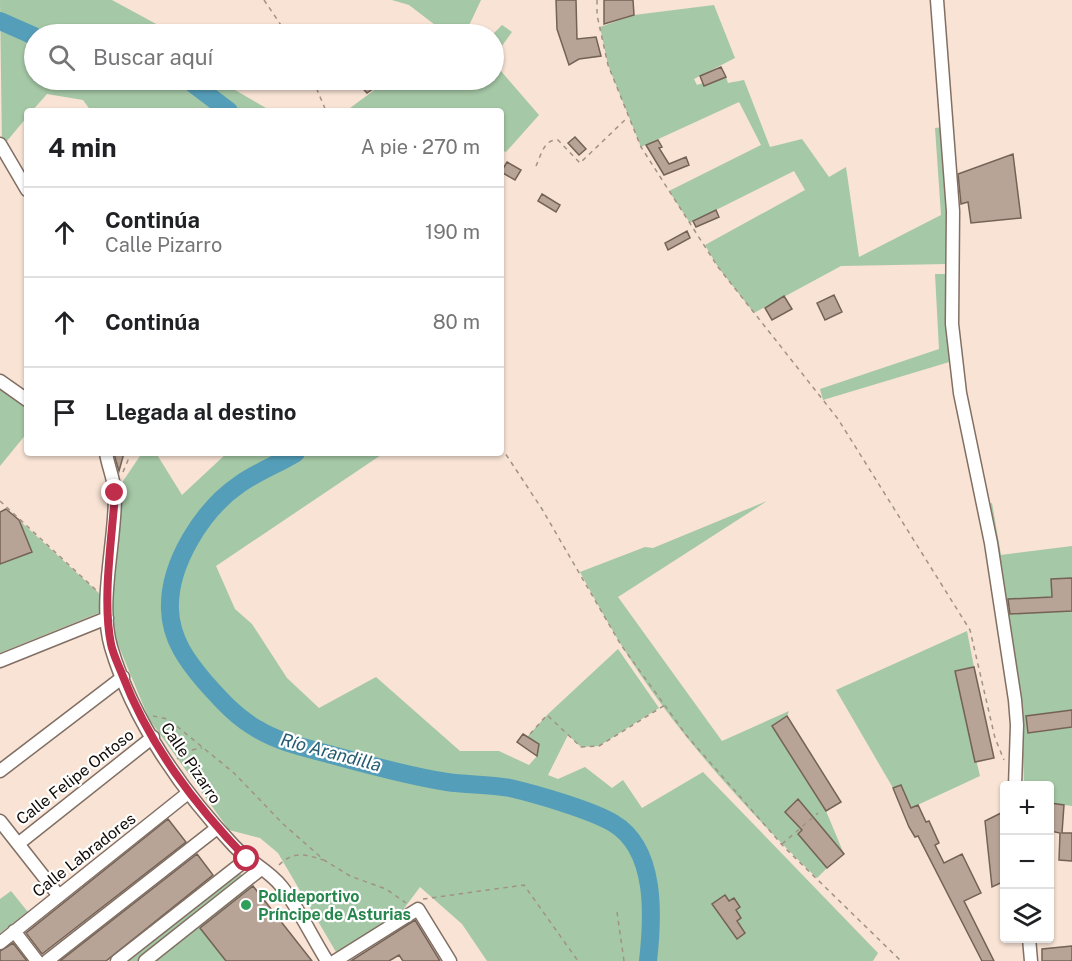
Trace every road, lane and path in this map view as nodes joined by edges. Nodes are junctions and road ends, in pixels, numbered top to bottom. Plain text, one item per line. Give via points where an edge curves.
1 (264, 0) edge
2 (597, 0) edge
3 (937, 0) edge
4 (280, 24) edge
5 (317, 90) edge
6 (325, 108) edge
7 (628, 118) junction
8 (0, 144) edge
9 (536, 166) dead end
10 (24, 185) edge
11 (0, 381) edge
12 (24, 398) edge
13 (504, 451) edge
14 (105, 456) edge
15 (0, 501) edge
16 (102, 596) dead end
17 (107, 618) junction
18 (0, 661) edge
19 (123, 677) junction
20 (664, 705) junction
21 (141, 714) junction
22 (530, 734) dead end
23 (153, 737) junction
24 (203, 748) junction
25 (170, 765) junction
26 (1006, 767) dead end
27 (0, 771) edge
28 (1015, 781) edge
29 (188, 793) junction
30 (818, 813) dead end
31 (0, 821) edge
32 (217, 828) junction
33 (18, 844) junction
34 (782, 845) junction
35 (247, 859) junction
36 (324, 860) junction
37 (265, 871) junction
38 (59, 896) junction
39 (421, 899) dead end
40 (411, 906) dead end
41 (617, 912) dead end
42 (14, 931) junction
43 (0, 942) edge
44 (1029, 943) edge
45 (38, 961) edge
46 (47, 961) edge
47 (117, 961) edge
48 (145, 961) edge
49 (327, 961) edge
50 (335, 961) edge
51 (450, 961) edge
52 (578, 961) edge
53 (624, 961) edge
54 (901, 961) edge
55 (1031, 961) edge

1 - 4 path
2 - 7 path via 608,65
3 - 28 street via 953,211 952,324 960,393 991,543 1015,700
5 - 6 path
7 - 9 path via 579,163 558,140 552,140
7 - 26 path via 641,147 718,267 838,419 970,630 995,738
8 - 10 street
11 - 12 street
13 - 20 path via 542,508 621,645
14 - 17 street, Calle Pizarro via 115,493
15 - 16 path
17 - 18 street
17 - 19 street, Calle Pizarro via 111,646
19 - 21 street, Calle Pizarro
19 - 27 street
20 - 22 path via 599,746 581,747 547,715
20 - 34 path via 720,777
21 - 23 street, Calle Pizarro
21 - 24 path via 168,719
23 - 25 street, Calle Pizarro
23 - 33 street, Calle Felipe Ontoso
24 - 25 path via 186,751
24 - 36 path
25 - 29 street, Calle Pizarro
29 - 32 street, Calle Pizarro
29 - 38 street, Calle Labradores
30 - 34 path
31 - 33 street
32 - 35 street, Calle Pizarro
32 - 46 street
33 - 38 street
34 - 54 path
35 - 37 street, Calle Pizarro
35 - 47 street
36 - 37 path via 301,854 287,857
36 - 40 path via 350,876 386,889
37 - 48 street
37 - 49 street, Calle Pizarro via 283,887
38 - 42 street, Calle Labradores
39 - 52 path via 524,885
41 - 53 path
42 - 43 street, Calle Labradores
42 - 45 street
44 - 55 street
50 - 51 street via 418,909

